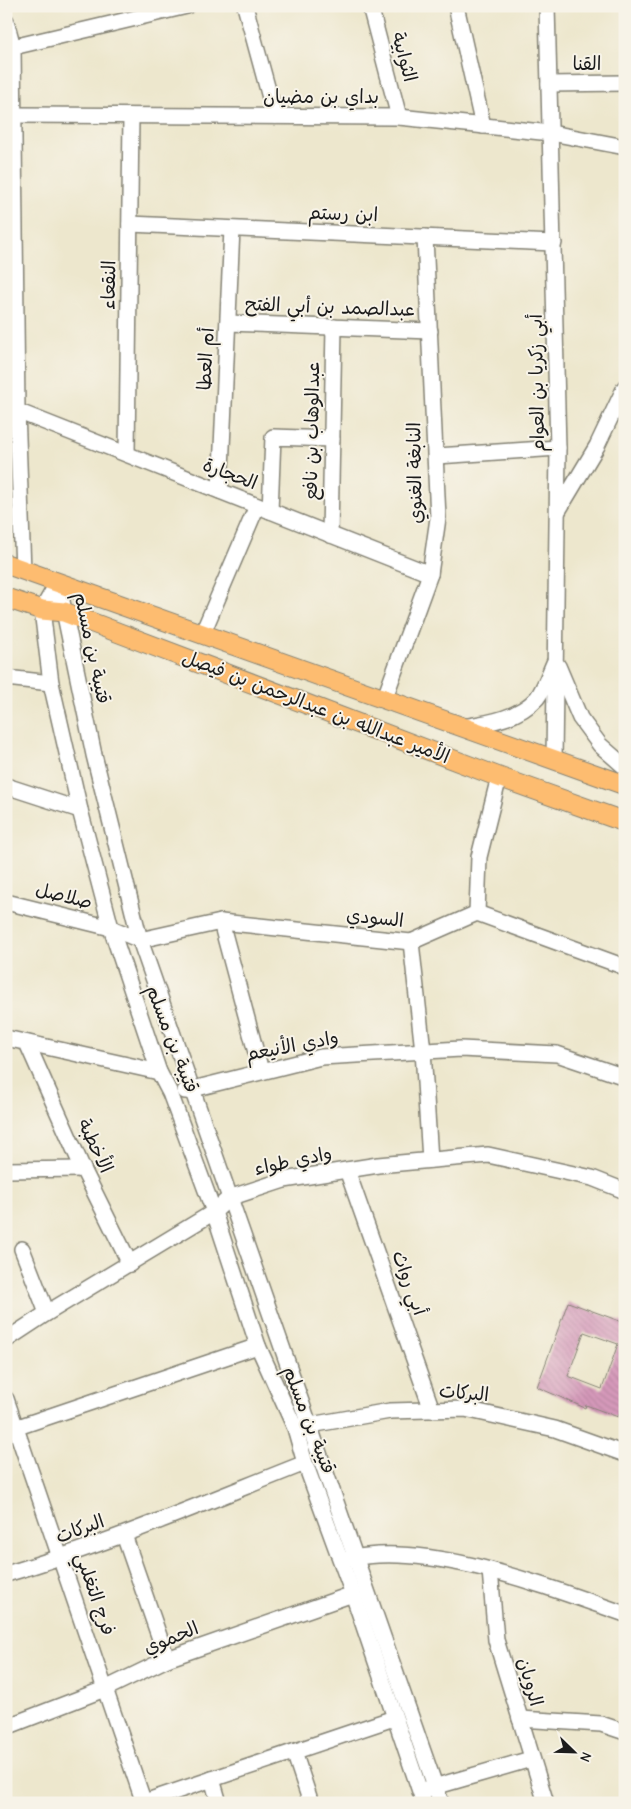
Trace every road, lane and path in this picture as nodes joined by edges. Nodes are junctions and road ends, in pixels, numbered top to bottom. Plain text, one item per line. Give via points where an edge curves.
1 (187, 6) edge
2 (245, 6) edge
3 (370, 6) edge
4 (456, 6) edge
5 (547, 6) edge
6 (6, 21) edge
7 (11, 55) edge
8 (549, 84) junction
9 (625, 84) edge
10 (14, 115) junction
11 (131, 116) junction
12 (274, 116) junction
13 (399, 117) junction
14 (483, 126) junction
15 (551, 133) junction
16 (625, 147) edge
17 (130, 224) junction
18 (232, 229) junction
19 (426, 237) junction
20 (554, 243) junction
21 (11, 275) edge
22 (228, 323) junction
23 (334, 327) junction
24 (430, 331) junction
25 (11, 366) edge
26 (625, 388) edge
27 (17, 411) junction
28 (332, 439) junction
29 (558, 448) junction
30 (126, 454) junction
31 (437, 456) junction
32 (220, 491) junction
33 (264, 508) junction
34 (558, 512) junction
35 (330, 534) junction
36 (15, 567) edge
37 (430, 574) junction
38 (58, 582) junction
39 (6, 598) edge
40 (42, 610) junction
41 (64, 612) junction
42 (202, 635) junction
43 (556, 660) junction
44 (6, 678) edge
45 (51, 683) junction
46 (384, 700) junction
47 (462, 727) junction
48 (554, 760) junction
49 (625, 766) edge
50 (499, 777) junction
51 (625, 785) edge
52 (6, 786) edge
53 (80, 810) junction
54 (625, 822) edge
55 (6, 902) edge
56 (477, 913) junction
57 (221, 922) junction
58 (111, 928) junction
59 (140, 940) junction
60 (411, 942) junction
61 (625, 967) edge
62 (6, 1038) edge
63 (27, 1043) junction
64 (423, 1051) junction
65 (261, 1071) junction
66 (159, 1072) junction
67 (625, 1077) edge
68 (193, 1089) junction
69 (170, 1092) junction
70 (430, 1160) junction
71 (83, 1169) junction
72 (6, 1170) edge
73 (347, 1170) junction
74 (625, 1191) edge
75 (229, 1198) junction
76 (214, 1212) junction
77 (22, 1249) dead end
78 (130, 1264) junction
79 (47, 1313) junction
80 (6, 1340) edge
81 (258, 1346) junction
82 (6, 1400) edge
83 (432, 1410) junction
84 (301, 1426) junction
85 (11, 1430) edge
86 (625, 1454) edge
87 (305, 1463) junction
88 (124, 1535) junction
89 (356, 1557) junction
90 (61, 1558) junction
91 (340, 1560) junction
92 (490, 1570) junction
93 (6, 1574) edge
94 (353, 1594) junction
95 (625, 1614) edge
96 (167, 1659) junction
97 (106, 1688) junction
98 (394, 1718) junction
99 (520, 1719) junction
100 (6, 1727) edge
101 (625, 1732) edge
102 (294, 1752) junction
103 (531, 1759) junction
104 (212, 1779) junction
105 (436, 1786) junction
106 (423, 1797) edge
107 (143, 1802) edge
108 (219, 1803) edge
109 (311, 1803) edge
110 (442, 1803) edge
111 (546, 1803) edge

1 - 7 street
2 - 12 street
3 - 13 street, الثوابية
4 - 14 street
5 - 8 street, أبي زكريا بن العوام
6 - 7 street
7 - 10 street
8 - 9 street, القنا
8 - 15 street, أبي زكريا بن العوام
10 - 11 street, بداي بن مضيان
10 - 21 street
11 - 12 street, بداي بن مضيان
11 - 17 street, النقعاء
12 - 13 street, بداي بن مضيان
13 - 14 street, بداي بن مضيان
14 - 15 street, بداي بن مضيان
15 - 16 street, بداي بن مضيان
15 - 20 street, أبي زكريا بن العوام
17 - 18 street, ابن رستم
17 - 30 street, النقعاء
18 - 19 street, ابن رستم
18 - 22 street, أم العطا
19 - 20 street, ابن رستم
19 - 24 street, النابغة الغنوي
20 - 29 street, أبي زكريا بن العوام
21 - 25 street
22 - 23 street, عبدالصمد بن أبي الفتح
22 - 32 street, أم العطا
23 - 24 street, عبدالصمد بن أبي الفتح
23 - 28 street, عبدالوهاب بن نافع
24 - 31 street, النابغة الغنوي
25 - 27 street
26 - 34 street via 597,446
27 - 30 street, الحجارة
27 - 36 street
28 - 33 street via 273,437
28 - 35 street, عبدالوهاب بن نافع
29 - 31 street
29 - 34 street, أبي زكريا بن العوام
30 - 32 street, الحجارة
31 - 37 street, النابغة الغنوي via 438,518
32 - 33 street, الحجارة
33 - 35 street, الحجارة
33 - 42 street
34 - 43 street, أبي زكريا بن العوام
35 - 37 street, الحجارة
36 - 38 main road, الأمير عبدالله بن عبدالرحمن بن فيصل
37 - 46 street, النابغة الغنوي
38 - 40 street, قتيبة بن مسلم
38 - 41 street, قتيبة بن مسلم
38 - 42 main road, الأمير عبدالله بن عبدالرحمن بن فيصل
39 - 40 main road, الأمير عبدالله بن عبدالرحمن بن فيصل
40 - 41 main road, الأمير عبدالله بن عبدالرحمن بن فيصل
40 - 45 street, قتيبة بن مسلم
41 - 50 main road, الأمير عبدالله بن عبدالرحمن بن فيصل
41 - 59 street, قتيبة بن مسلم via 94,755
42 - 46 main road, الأمير عبدالله بن عبدالرحمن بن فيصل
43 - 47 street, الأمير عبدالله بن عبدالرحمن بن فيصل via 537,697 521,711 496,721
43 - 48 street, أبي زكريا بن العوام
43 - 49 street via 580,718 600,745
44 - 45 street
45 - 53 street, قتيبة بن مسلم
46 - 47 main road, الأمير عبدالله بن عبدالرحمن بن فيصل
47 - 48 main road, الأمير عبدالله بن عبدالرحمن بن فيصل
48 - 51 main road, الأمير عبدالله بن عبدالرحمن بن فيصل
50 - 54 main road, الأمير عبدالله بن عبدالرحمن بن فيصل
50 - 56 street via 479,857
52 - 53 street
53 - 58 street, قتيبة بن مسلم
55 - 58 street, صلاصل
56 - 60 street, السودي
56 - 61 street
57 - 59 street, السودي
57 - 60 street, السودي
57 - 65 street
58 - 59 street
58 - 66 street, قتيبة بن مسلم
59 - 68 street, قتيبة بن مسلم
60 - 64 street
62 - 63 street
63 - 66 street
63 - 71 street, الأخطبة
64 - 65 street, وادي الأنيعم via 321,1057
64 - 67 street, وادي الأنيعم via 461,1049 557,1054
64 - 70 street
65 - 68 street, وادي الأنيعم
66 - 69 street, قتيبة بن مسلم
68 - 69 street, وادي الأنيعم
68 - 75 street, قتيبة بن مسلم
69 - 76 street, قتيبة بن مسلم
70 - 73 street, وادي طواء
70 - 74 street, وادي طواء via 488,1155 592,1178
71 - 72 street
71 - 78 street, الأخطبة
73 - 75 street, وادي طواء via 284,1180
73 - 83 street, أبي رواث
75 - 76 street, وادي طواء
75 - 84 street, قتيبة بن مسلم
76 - 78 street, وادي طواء
76 - 81 street, قتيبة بن مسلم
77 - 79 street
78 - 79 street, وادي طواء
79 - 80 street, وادي طواء
81 - 84 street, قتيبة بن مسلم
81 - 85 street
82 - 85 street, فرج التغلبي
83 - 84 street, البركات via 390,1411
83 - 86 street, البركات via 465,1409 555,1429
84 - 87 street, قتيبة بن مسلم
84 - 89 street, قتيبة بن مسلم
85 - 90 street, فرج التغلبي
87 - 88 street, البركات
87 - 91 street, قتيبة بن مسلم
88 - 90 street, البركات
88 - 96 street
89 - 91 street
89 - 92 street via 409,1554
89 - 105 street, قتيبة بن مسلم
90 - 93 street, البركات
90 - 97 street, فرج التغلبي
91 - 94 street, قتيبة بن مسلم
92 - 95 street
92 - 99 street, الرويان via 496,1640
94 - 96 street, الحموي
94 - 98 street, قتيبة بن مسلم
96 - 97 street, الحموي
97 - 100 street, الحموي
97 - 107 street, فرج التغلبي
98 - 102 street
98 - 106 street, قتيبة بن مسلم
99 - 101 street via 601,1724
99 - 103 street, الرويان
102 - 104 street
102 - 109 street
103 - 105 street
103 - 111 street, الرويان
104 - 107 street
104 - 108 street
105 - 106 street
105 - 110 street, قتيبة بن مسلم

